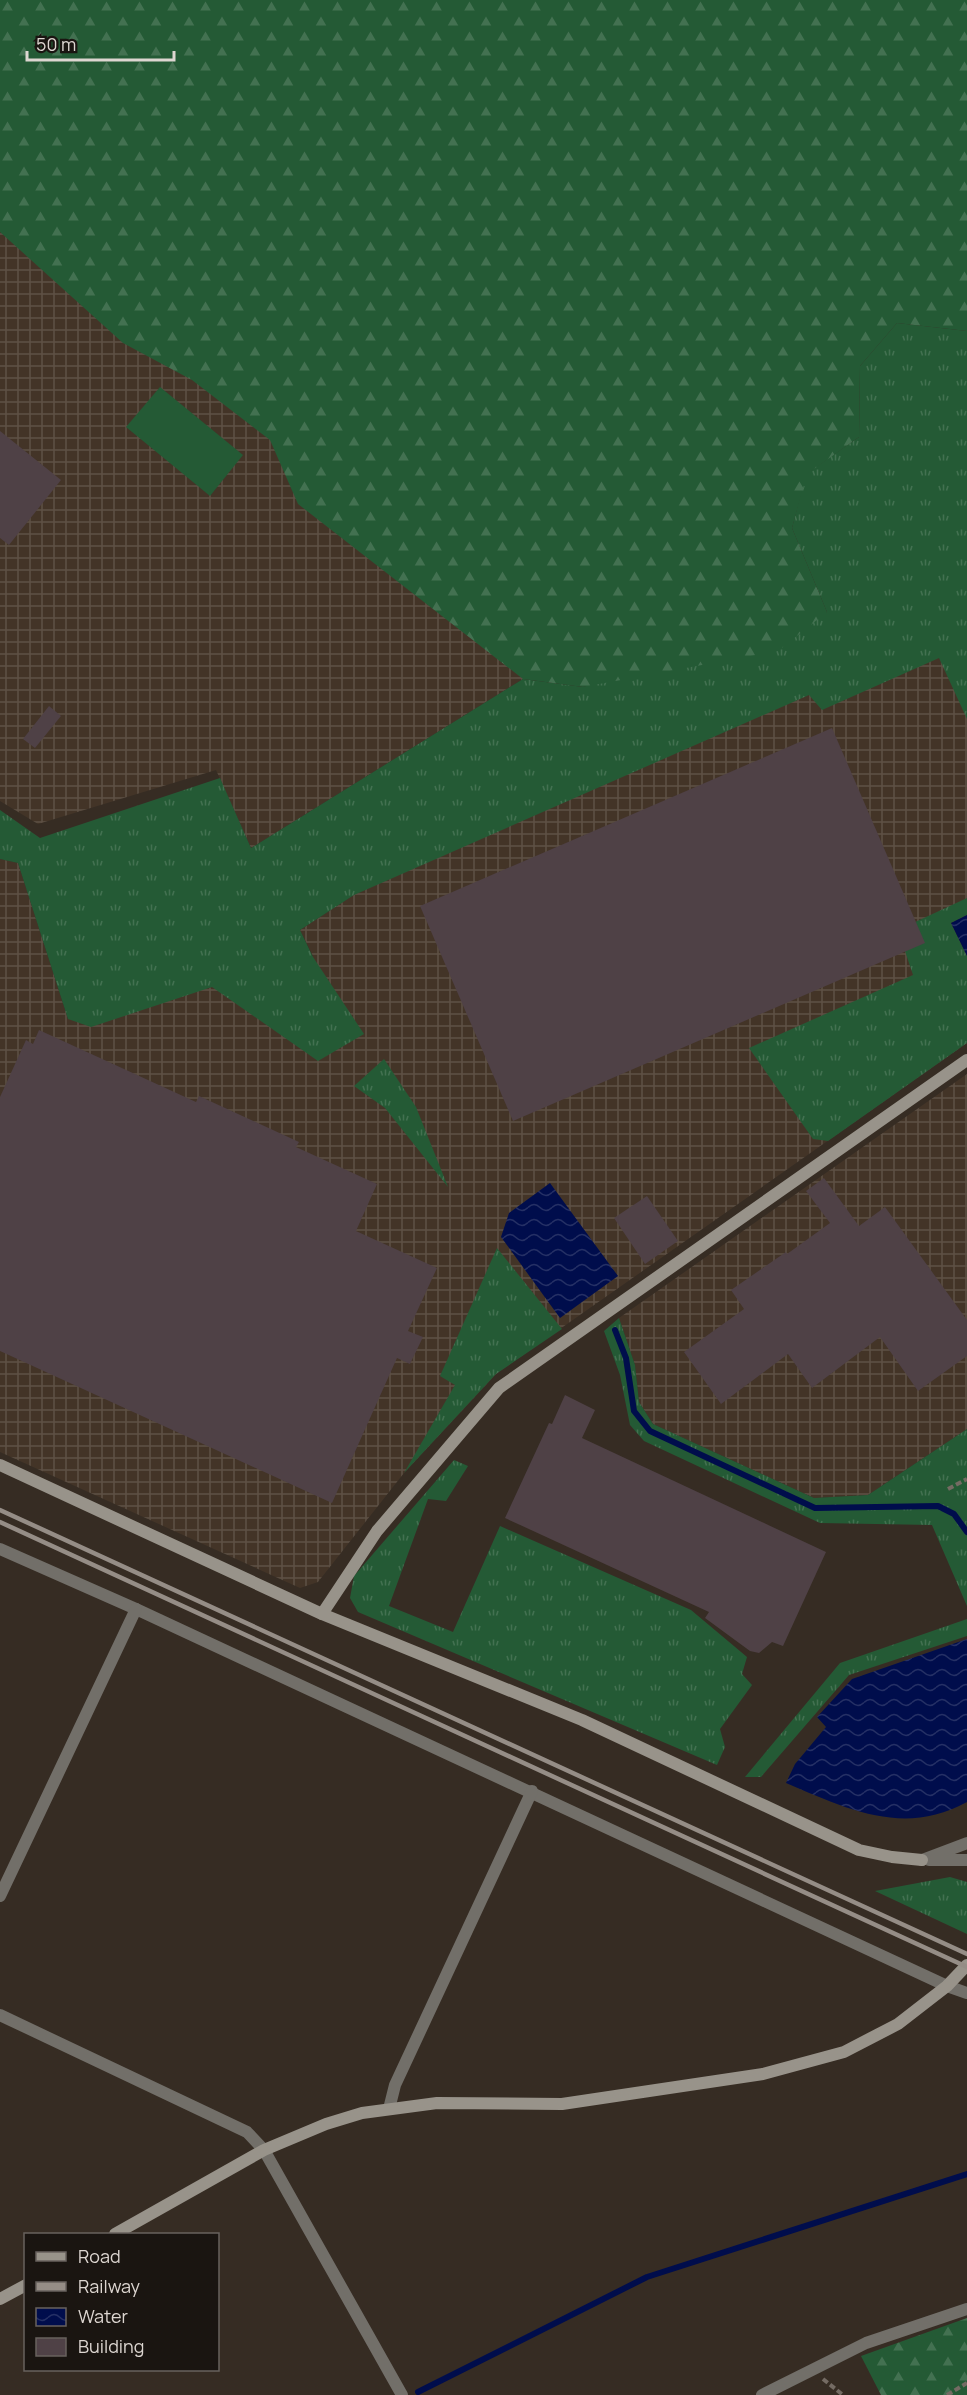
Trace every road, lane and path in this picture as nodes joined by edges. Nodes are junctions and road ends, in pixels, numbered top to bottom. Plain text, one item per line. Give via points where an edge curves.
1 (967, 1060) edge
2 (0, 1465) edge
3 (967, 1479) edge
4 (948, 1489) dead end
5 (0, 1549) edge
6 (136, 1609) junction
7 (322, 1614) junction
8 (532, 1791) junction
9 (967, 1843) edge
10 (922, 1860) junction
11 (967, 1860) edge
12 (0, 1896) edge
13 (967, 1965) edge
14 (947, 1986) junction
15 (967, 1993) edge
16 (0, 2014) edge
17 (389, 2109) junction
18 (264, 2150) junction
19 (119, 2233) edge
20 (24, 2286) edge
21 (0, 2299) edge
22 (967, 2309) edge
23 (818, 2368) junction
24 (967, 2383) edge
25 (402, 2395) edge
26 (762, 2395) edge
27 (843, 2395) edge
28 (946, 2395) edge

1 - 7 street via 499,1388 376,1531
2 - 7 street
3 - 4 path
5 - 6 street
6 - 8 street
6 - 12 street
7 - 10 street via 582,1720 859,1850
8 - 14 street
8 - 17 street via 394,2085
9 - 10 street
10 - 11 street
13 - 14 street
14 - 15 street
14 - 17 street via 898,2024 844,2052 763,2074 562,2104 437,2103
16 - 18 street via 247,2132
17 - 18 street via 326,2124
18 - 19 street
18 - 25 street
20 - 21 street
22 - 23 street via 866,2343
23 - 26 street
23 - 27 path via 824,2382
24 - 28 path

